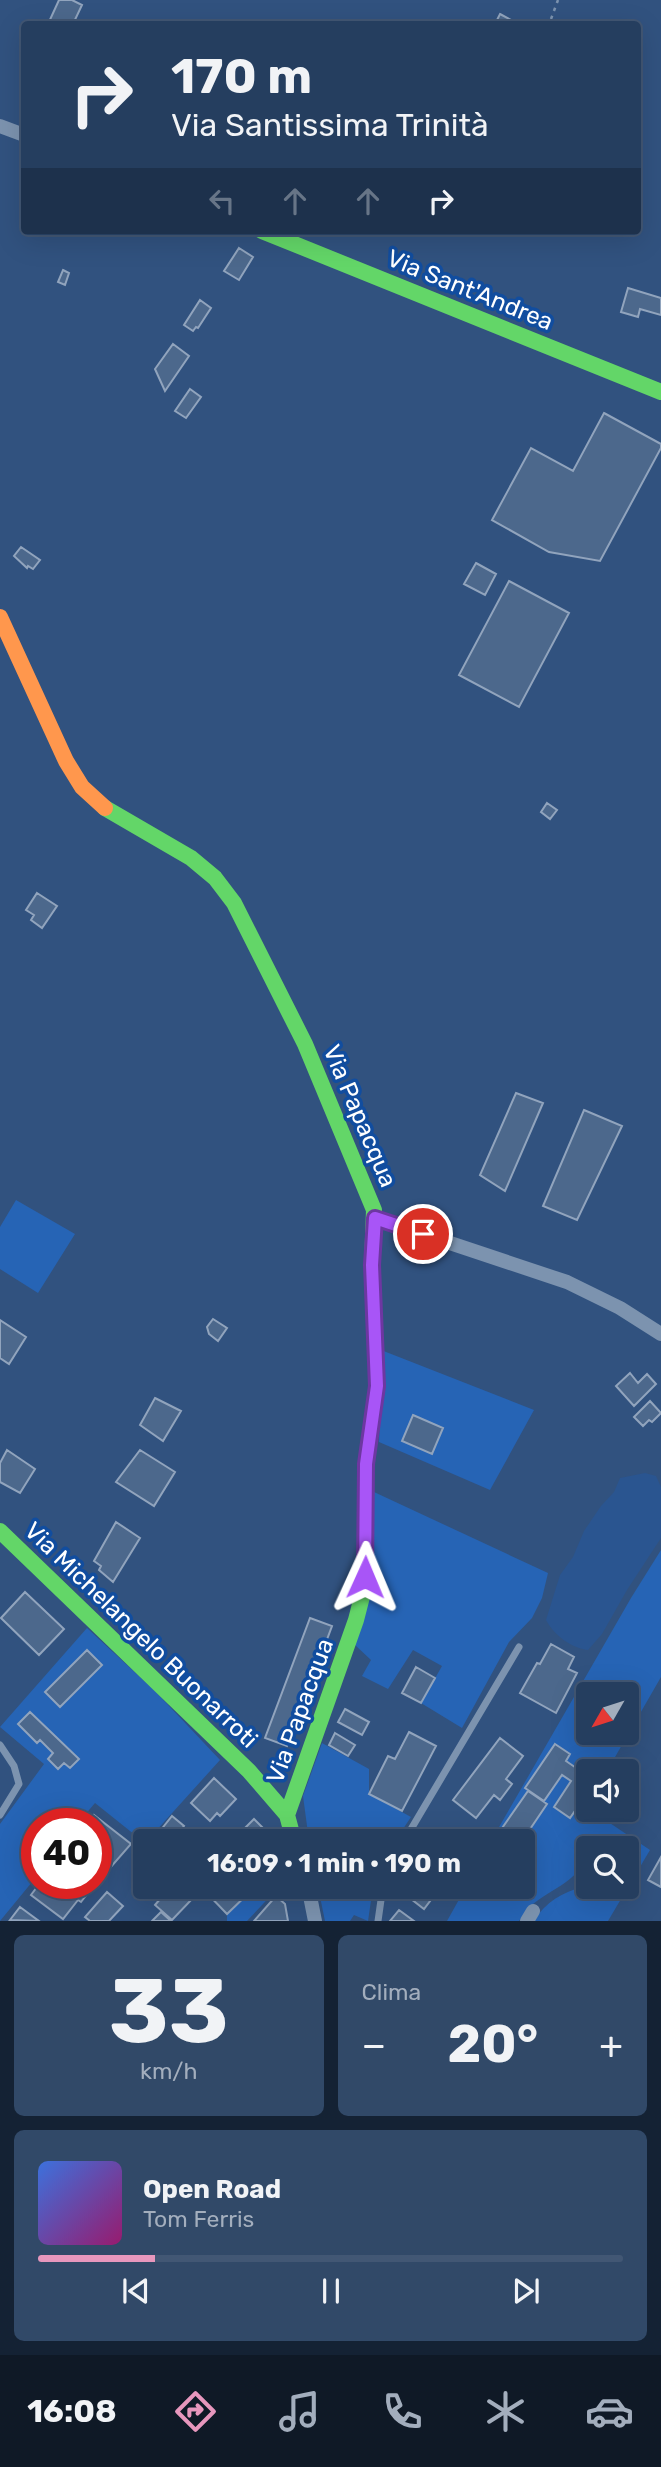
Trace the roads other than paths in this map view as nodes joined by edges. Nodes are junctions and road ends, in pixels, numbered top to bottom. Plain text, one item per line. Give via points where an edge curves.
1 (0, 126) edge
2 (21, 134) edge
3 (272, 235) edge
4 (661, 392) edge
5 (0, 617) edge
6 (375, 1218) junction
7 (661, 1334) edge
8 (0, 1531) edge
9 (519, 1647) dead end
10 (0, 1745) edge
11 (0, 1815) edge
12 (287, 1815) junction
13 (291, 1829) edge
14 (411, 1829) edge
15 (311, 1899) edge
16 (381, 1899) edge
17 (316, 1921) edge
18 (378, 1921) edge

1 - 2 street
3 - 4 street, Via Sant'Andrea
5 - 6 street, Via Papacqua via 82,787 108,810 199,864 234,903 305,1045
6 - 7 street via 578,1286
6 - 12 street, Via Papacqua via 372,1265 377,1386 366,1464 364,1593
8 - 12 street, Via Michelangelo Buonarroti via 249,1771
9 - 14 lane
10 - 11 lane via 19,1784
12 - 13 street, Via Michelangelo Buonarroti
15 - 17 street
16 - 18 lane

